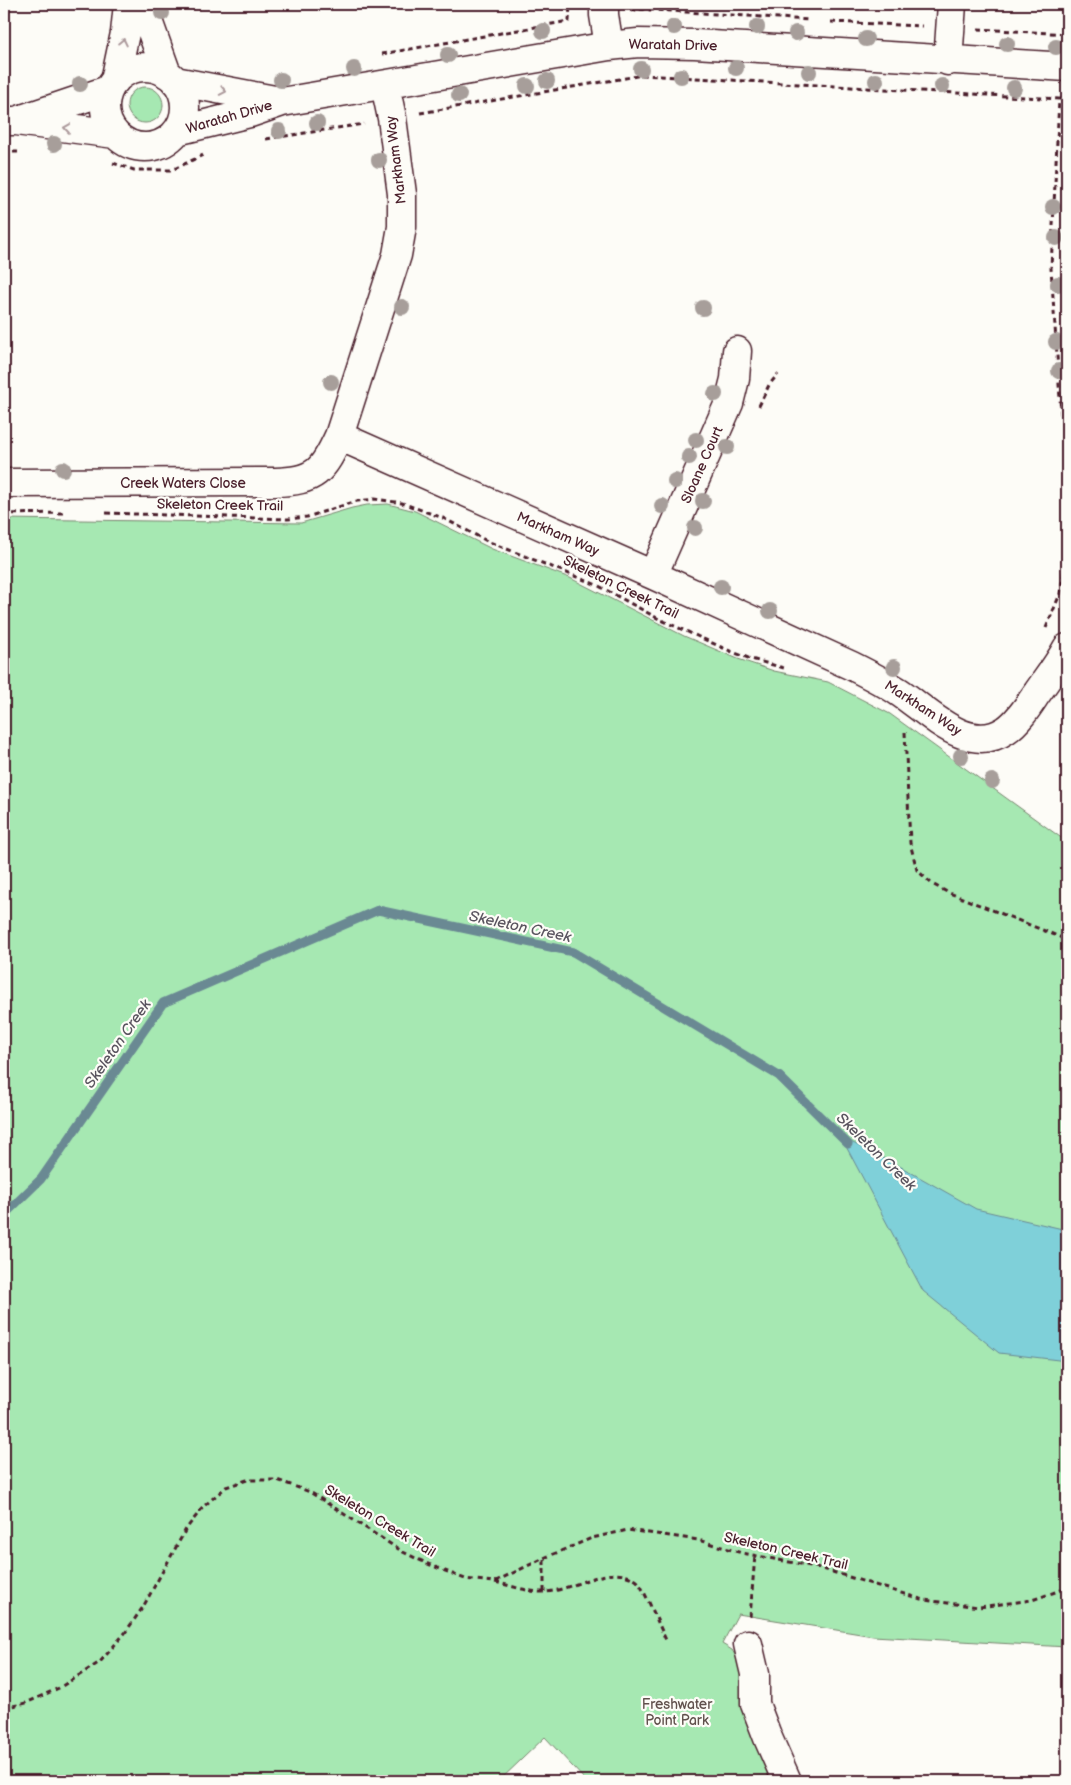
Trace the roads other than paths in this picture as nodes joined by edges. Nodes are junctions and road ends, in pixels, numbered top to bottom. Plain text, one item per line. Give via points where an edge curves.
1 (128, 4) edge
2 (142, 4) edge
3 (604, 4) edge
4 (952, 4) edge
5 (609, 46) junction
6 (948, 61) junction
7 (1067, 67) edge
8 (171, 78) junction
9 (112, 85) junction
10 (385, 85) junction
11 (282, 102) junction
12 (10, 121) edge
13 (176, 131) junction
14 (115, 134) junction
15 (737, 351) dead end
16 (339, 436) junction
17 (4, 483) edge
18 (653, 575) junction
19 (1067, 648) edge
20 (748, 1644) road end
21 (787, 1781) edge

9 -> 1 street via 125,33
2 - 8 street
3 - 5 street
4 - 6 street
5 - 6 street, Waratah Drive via 695,44
5 - 10 street, Waratah Drive
6 - 7 street, Waratah Drive
8 - 9 street via 147,67 124,73
8 -> 11 street, Waratah Drive
8 - 13 street via 181,90 184,106 182,122
9 - 12 street
9 - 14 street via 105,102 105,114
10 - 11 street, Waratah Drive
10 - 16 street, Markham Way via 402,194 402,227 397,255
11 - 13 street, Waratah Drive via 241,116
14 -> 12 street
13 - 14 street via 168,140 147,148 124,142
15 - 18 street, Sloane Court via 729,403
16 - 17 street, Creek Waters Close via 322,468 301,480
16 - 18 street, Markham Way
18 - 19 street, Markham Way via 878,679 950,728 973,738 994,736 1012,726
20 - 21 street via 756,1674 756,1704

